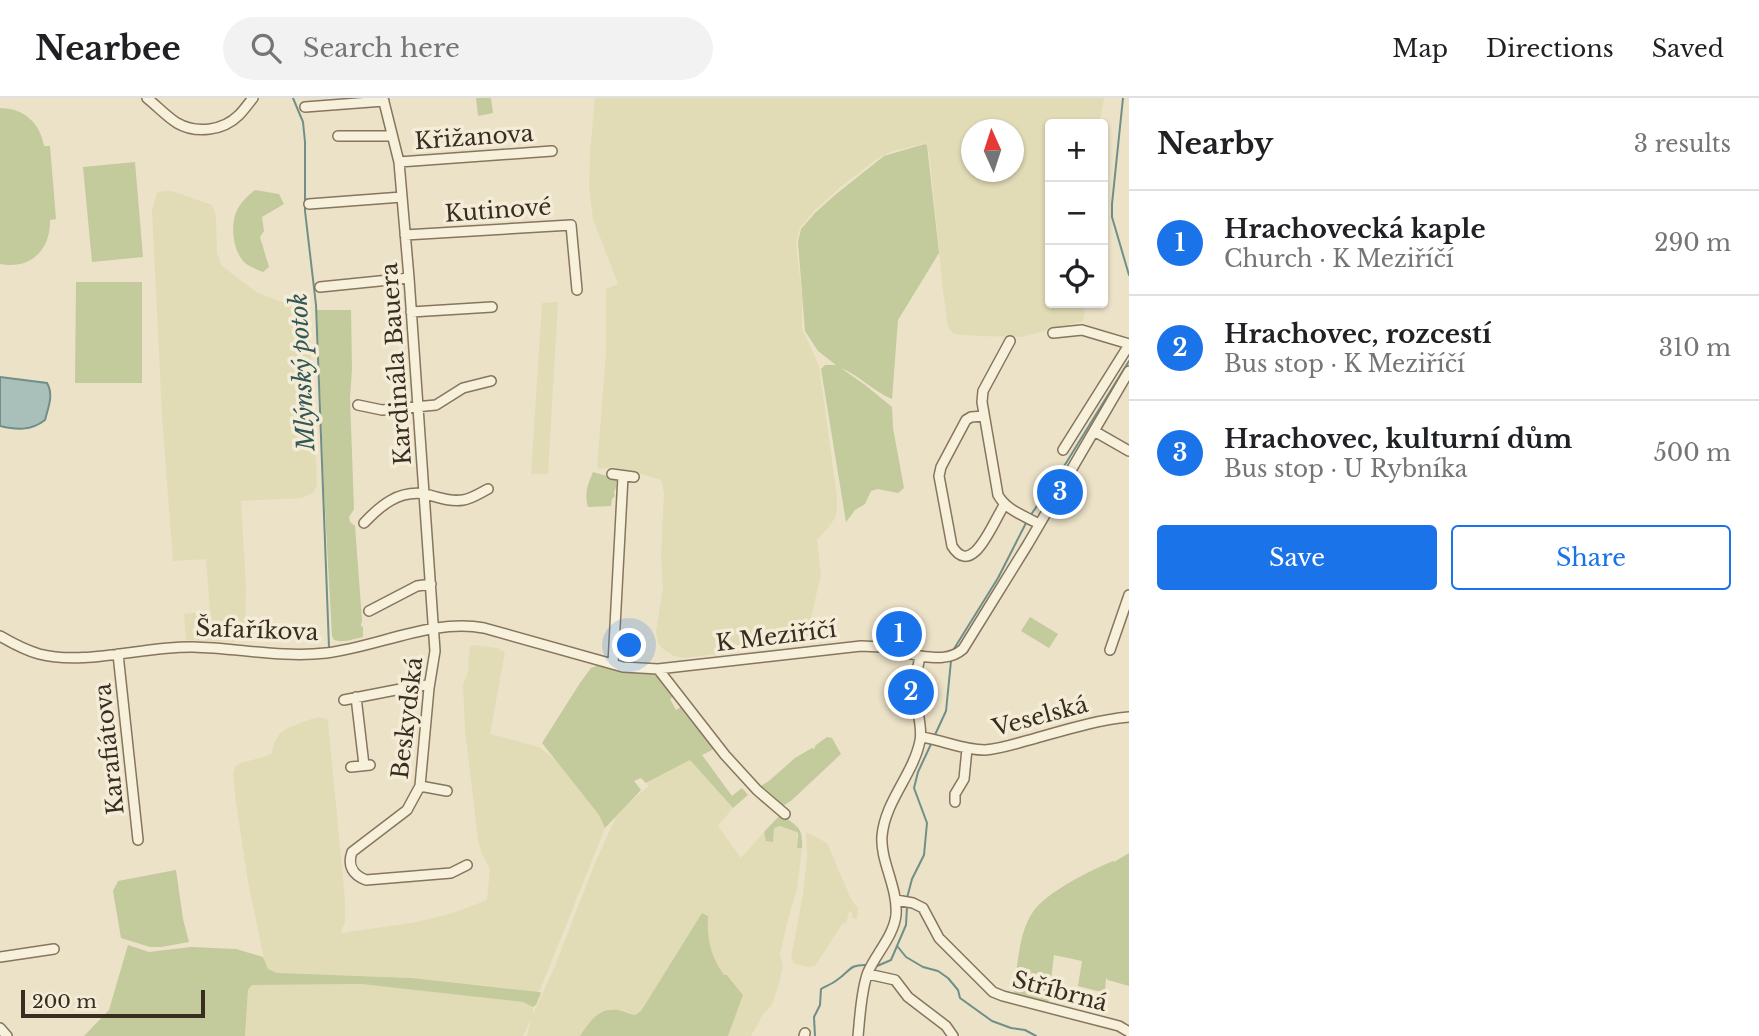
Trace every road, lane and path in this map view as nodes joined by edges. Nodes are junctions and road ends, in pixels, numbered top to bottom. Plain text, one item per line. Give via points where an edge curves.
1 (147, 98) edge
2 (253, 98) edge
3 (383, 100) edge
4 (305, 107) dead end
5 (338, 136) dead end
6 (392, 136) junction
7 (552, 150) dead end
8 (399, 162) junction
9 (402, 197) junction
10 (309, 204) dead end
11 (405, 236) junction
12 (409, 278) junction
13 (320, 287) dead end
14 (577, 290) dead end
15 (492, 307) dead end
16 (411, 312) junction
17 (1053, 333) dead end
18 (1010, 341) dead end
19 (1129, 345) edge
20 (1129, 371) edge
21 (491, 381) dead end
22 (358, 405) dead end
23 (418, 407) junction
24 (984, 416) junction
25 (1094, 431) junction
26 (1063, 450) dead end
27 (1129, 451) edge
28 (612, 474) dead end
29 (623, 476) junction
30 (634, 477) dead end
31 (488, 489) dead end
32 (425, 494) junction
33 (1005, 504) junction
34 (1032, 520) junction
35 (364, 523) dead end
36 (431, 584) junction
37 (1129, 595) edge
38 (369, 611) dead end
39 (434, 629) junction
40 (0, 636) edge
41 (1110, 650) dead end
42 (118, 653) junction
43 (920, 656) junction
44 (613, 664) junction
45 (635, 668) joint
46 (658, 669) junction
47 (429, 685) junction
48 (356, 697) junction
49 (344, 699) dead end
50 (1129, 717) edge
51 (929, 738) junction
52 (967, 749) junction
53 (351, 766) dead end
54 (420, 786) junction
55 (447, 791) dead end
56 (955, 802) dead end
57 (785, 814) dead end
58 (138, 840) dead end
59 (467, 865) dead end
60 (903, 902) junction
61 (54, 948) dead end
62 (0, 957) edge
63 (870, 968) junction
64 (0, 1028) edge
65 (1129, 1032) edge
66 (7, 1036) edge
67 (858, 1036) edge
68 (953, 1036) edge

1 - 2 street via 179,124 205,130 228,123
3 - 4 street
3 - 6 street, Kardinála Bauera
5 - 6 street
6 - 8 street, Kardinála Bauera
7 - 8 street, Křižanova
8 - 9 street, Kardinála Bauera
9 - 10 street
9 - 11 street, Kardinála Bauera
11 - 12 street, Kardinála Bauera
11 - 14 street, Kutinové via 571,225
12 - 13 street
12 - 16 street, Kardinála Bauera
15 - 16 street
16 - 23 street, Kardinála Bauera
17 - 19 street via 1083,330
18 - 24 street via 983,391
19 - 26 street
20 - 25 street
21 - 23 street via 463,388 436,405
22 - 23 street via 382,410
23 - 32 street, Kardinála Bauera
24 - 33 street via 998,495
24 - 33 street via 966,420 939,476 955,551 968,556 978,551
25 - 27 street
25 - 34 street
28 - 29 street
29 - 30 street
29 - 44 street
31 - 32 street via 465,500
32 - 35 street via 391,499
32 - 36 street, Kardinála Bauera
33 - 34 street
34 - 43 street, K Meziříčí via 960,653
36 - 38 street via 417,586
36 - 39 street, Kardinála Bauera
37 - 41 street
39 - 42 street, Šafaříkova via 312,654 195,647
39 - 44 street, Šafaříkova via 477,627
39 - 47 street, Beskydská
40 - 42 street, Šafaříkova via 51,656
42 - 58 street, Karafiátova
43 - 46 street, K Meziříčí via 861,646
43 - 51 street via 915,690
44 - 45 street, Šafaříkova
45 - 46 street, K Meziříčí
46 - 57 street via 725,755
47 - 48 street
47 - 54 street, Beskydská
48 - 49 street
48 - 53 street via 367,765
50 - 52 street, Veselská via 1104,719 988,750
51 - 52 street, Veselská
51 - 60 street via 892,802 882,837
52 - 56 street via 964,779
54 - 55 street
54 - 59 street, Beskydská via 407,810 352,852 354,874 366,880 451,873
60 - 63 street
60 - 65 street, Stříbrná via 923,908 939,938 993,992
61 - 62 street
63 - 67 street
63 - 68 street via 895,980
64 - 66 street

